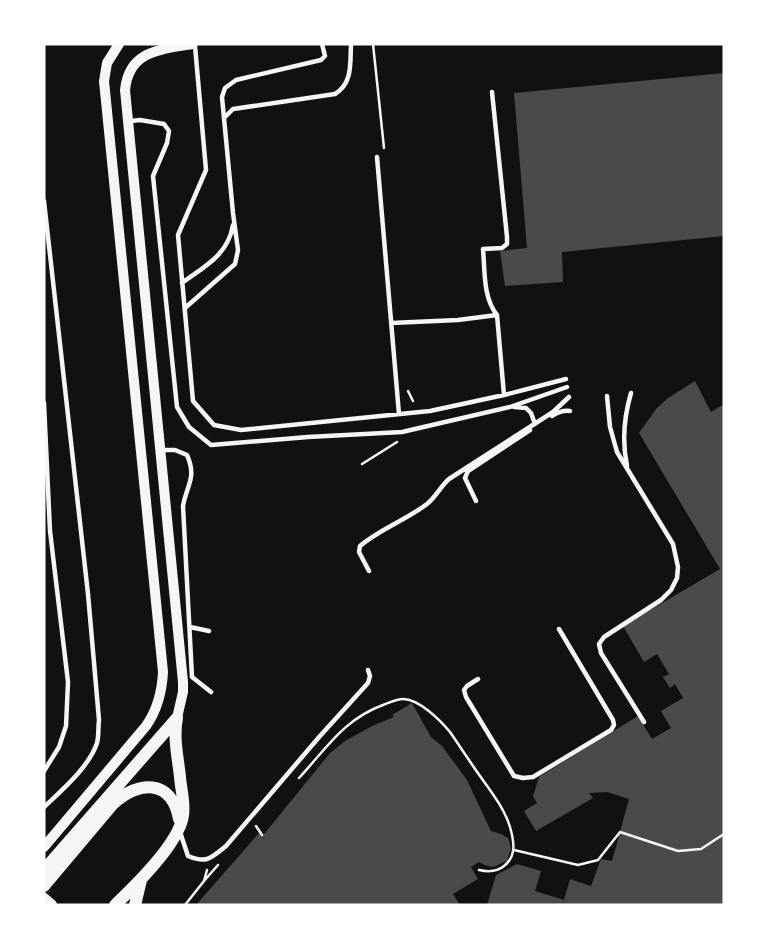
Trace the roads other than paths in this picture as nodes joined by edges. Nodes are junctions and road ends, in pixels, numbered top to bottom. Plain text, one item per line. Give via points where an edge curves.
1 (119, 44) edge
2 (193, 44) edge
3 (322, 44) edge
4 (351, 44) edge
5 (492, 92) dead end
6 (224, 118) junction
7 (128, 121) junction
8 (377, 157) dead end
9 (44, 201) edge
10 (233, 213) junction
11 (182, 283) junction
12 (184, 308) junction
13 (497, 315) junction
14 (391, 323) junction
15 (566, 379) dead end
16 (567, 387) dead end
17 (631, 393) dead end
18 (504, 395) junction
19 (607, 396) dead end
20 (569, 397) dead end
21 (44, 403) edge
22 (510, 407) junction
23 (570, 411) dead end
24 (399, 414) junction
25 (535, 424) junction
26 (160, 450) junction
27 (628, 470) junction
28 (476, 501) dead end
29 (369, 571) dead end
30 (190, 627) junction
31 (559, 629) dead end
32 (209, 631) dead end
33 (368, 670) dead end
34 (478, 679) dead end
35 (211, 692) dead end
36 (177, 718) junction
37 (644, 722) dead end
38 (44, 771) edge
39 (44, 807) edge
40 (179, 828) junction
41 (44, 847) edge
42 (61, 858) junction
43 (44, 870) edge
44 (142, 880) junction
45 (44, 886) edge
46 (44, 899) edge
47 (51, 905) edge
48 (115, 905) edge
49 (135, 905) edge

1 - 41 main road via 107,63 104,81 162,685 146,726
2 - 7 main road via 150,52 133,66 125,90
2 - 11 lane via 206,170 178,236
3 - 6 lane via 325,56 321,60 236,80 225,88
4 - 6 lane via 349,79 341,91 233,109
5 - 13 lane via 507,244 483,249 488,299
6 - 10 lane
7 - 22 lane via 164,124 169,131 153,176 177,407 189,427 211,445 402,432
7 - 26 main road
8 - 14 lane
9 - 39 lane via 99,720 98,741 91,754
10 - 11 lane via 228,244
10 - 12 lane via 238,250 235,264
11 - 12 lane
12 - 24 lane via 193,401 214,425 241,430
13 - 14 lane
13 - 18 lane
14 - 24 lane
15 - 18 lane
16 - 22 lane
17 - 27 lane via 624,435
18 - 24 lane
19 - 27 lane via 617,452
20 - 25 lane
21 - 38 lane via 50,531 68,682 66,726
22 - 25 lane via 526,408
23 - 28 lane via 558,412 468,471 465,478
25 - 29 lane via 449,479 427,504 365,541 359,551
26 - 30 lane via 187,455 192,465 183,506
26 - 36 main road via 183,682
27 - 37 lane via 673,544 678,567 677,578 662,600 599,644
30 - 32 lane
30 - 35 lane via 192,677
31 - 34 lane via 613,720 611,730 588,745 533,777 514,776 466,697 464,690
33 - 40 lane via 368,683 226,846 203,861 188,856
36 - 40 main road via 183,808
36 - 42 main road
40 - 42 main road via 172,800 160,790 141,787 120,798
40 - 44 main road
42 - 43 main road
42 - 45 main road
44 - 48 main road
44 - 49 main road
46 - 47 main road

